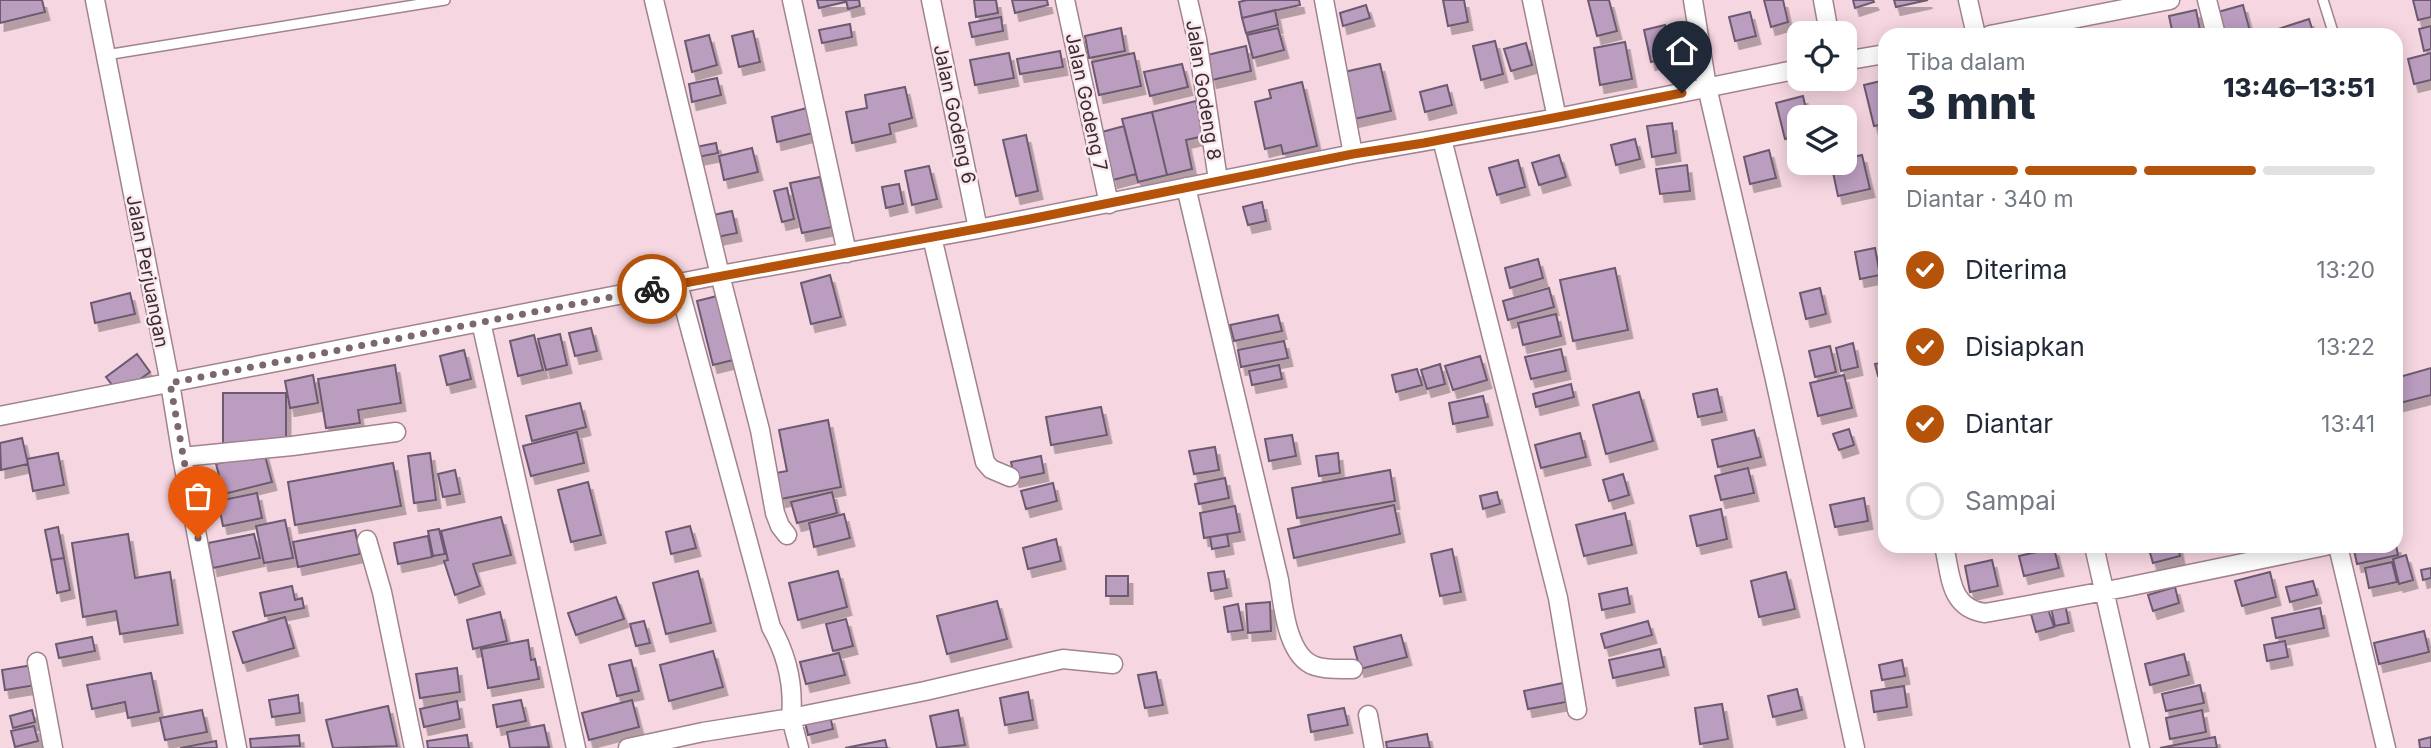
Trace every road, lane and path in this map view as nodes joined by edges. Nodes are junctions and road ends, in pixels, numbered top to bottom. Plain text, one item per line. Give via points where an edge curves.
1 (95, 0) edge
2 (445, 0) edge
3 (654, 0) edge
4 (792, 0) edge
5 (931, 0) edge
6 (1065, 0) edge
7 (1188, 0) edge
8 (1324, 0) edge
9 (1532, 0) edge
10 (1693, 0) edge
11 (1823, 0) edge
12 (1968, 0) edge
13 (2170, 0) edge
14 (2207, 0) edge
15 (2323, 0) edge
16 (1827, 21) edge
17 (1974, 28) edge
18 (2026, 28) edge
19 (2214, 28) edge
20 (2332, 28) edge
21 (106, 55) junction
22 (1878, 55) edge
23 (1857, 59) edge
24 (1787, 71) edge
25 (1707, 88) junction
26 (1557, 118) junction
27 (1442, 139) junction
28 (1353, 154) junction
29 (1218, 180) junction
30 (1186, 187) junction
31 (1109, 204) junction
32 (978, 229) junction
33 (932, 237) junction
34 (847, 253) junction
35 (720, 275) junction
36 (678, 284) junction
37 (481, 322) junction
38 (170, 383) junction
39 (0, 416) edge
40 (396, 432) dead end
41 (182, 457) junction
42 (1010, 477) dead end
43 (787, 535) dead end
44 (367, 540) dead end
45 (1946, 553) edge
46 (2096, 553) edge
47 (2290, 553) edge
48 (2340, 553) edge
49 (2104, 590) junction
50 (37, 662) dead end
51 (1113, 664) dead end
52 (1353, 669) dead end
53 (1577, 710) dead end
54 (1368, 715) dead end
55 (791, 718) junction
56 (53, 748) edge
57 (237, 748) edge
58 (414, 748) edge
59 (576, 748) edge
60 (628, 748) edge
61 (799, 748) edge
62 (1374, 748) edge
63 (1856, 748) edge
64 (2140, 748) edge
65 (2386, 748) edge

1 - 21 street, Jalan Perjuangan
2 - 21 lane
3 - 35 street
4 - 34 street
5 - 32 street, Jalan Godeng 6
6 - 31 street, Jalan Godeng 7
7 - 29 street, Jalan Godeng 8
8 - 28 street
9 - 26 street
10 - 25 street
11 - 16 street
12 - 17 street
13 - 18 street
14 - 19 street
15 - 20 lane
21 - 38 street, Jalan Perjuangan
22 - 23 street
24 - 25 street
25 - 26 street
25 - 63 street
26 - 27 street
27 - 28 street
27 - 53 street via 1558,598
28 - 29 street
29 - 30 street
30 - 31 street
30 - 52 street via 1286,621 1304,660 1314,666
31 - 32 street
32 - 33 street
33 - 34 street
33 - 42 street via 985,462
34 - 35 street
35 - 36 street
35 - 43 street via 760,430 775,513
36 - 37 street
36 - 55 street via 771,628 785,660 793,700
37 - 38 street
37 - 59 street
38 - 39 street
38 - 41 street, Jalan Perjuangan
40 - 41 street
41 - 57 street, Jalan Perjuangan
44 - 58 street
45 - 49 street via 1956,597 1972,611 1985,613
46 - 49 street
47 - 49 street
48 - 65 street
49 - 64 street
50 - 56 street
51 - 55 street via 1063,659
54 - 62 street
55 - 60 street
55 - 61 street

